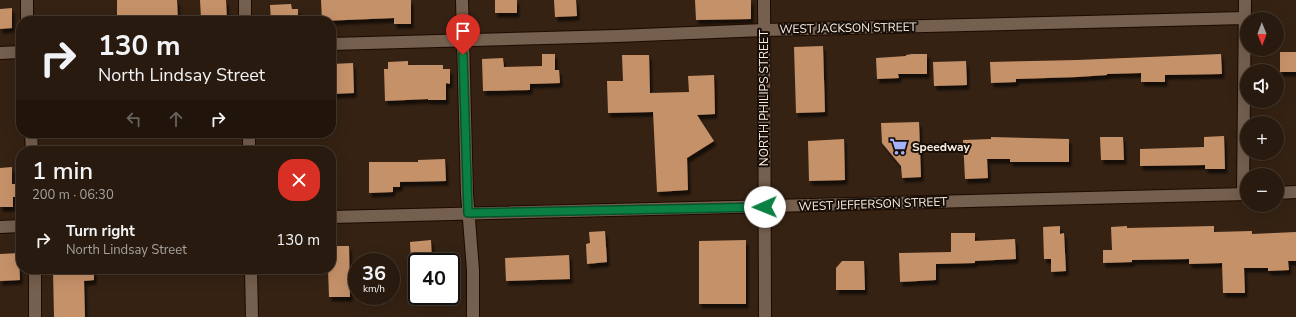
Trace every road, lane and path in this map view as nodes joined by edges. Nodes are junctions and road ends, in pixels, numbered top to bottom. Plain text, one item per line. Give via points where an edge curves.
1 (27, 0) edge
2 (245, 0) edge
3 (462, 0) edge
4 (764, 0) edge
5 (1245, 0) edge
6 (1245, 12) edge
7 (27, 16) edge
8 (245, 16) edge
9 (1240, 18) edge
10 (764, 30) junction
11 (463, 40) junction
12 (336, 44) edge
13 (16, 52) edge
14 (0, 53) edge
15 (1245, 56) edge
16 (1245, 168) edge
17 (1296, 192) edge
18 (1284, 193) edge
19 (1240, 194) edge
20 (765, 207) junction
21 (468, 213) junction
22 (336, 217) edge
23 (16, 226) edge
24 (0, 227) edge
25 (35, 274) edge
26 (251, 274) edge
27 (35, 317) edge
28 (252, 317) edge
29 (473, 317) edge
30 (765, 317) edge

1 - 7 street
2 - 8 street
3 - 11 street
4 - 10 street, NORTH PHILIPS STREET
5 - 6 street
9 - 10 street, WEST JACKSON STREET
10 - 11 street, WEST JACKSON STREET
10 - 20 street, NORTH PHILIPS STREET
11 - 12 street, WEST JACKSON STREET
11 - 21 street
13 - 14 street
15 - 16 street
17 - 18 street
19 - 20 street, WEST JEFFERSON STREET
20 - 21 street, WEST JEFFERSON STREET
20 - 30 street, NORTH PHILIPS STREET
21 - 22 street, WEST JEFFERSON STREET
21 - 29 street via 473,270
23 - 24 street
25 - 27 street
26 - 28 street

